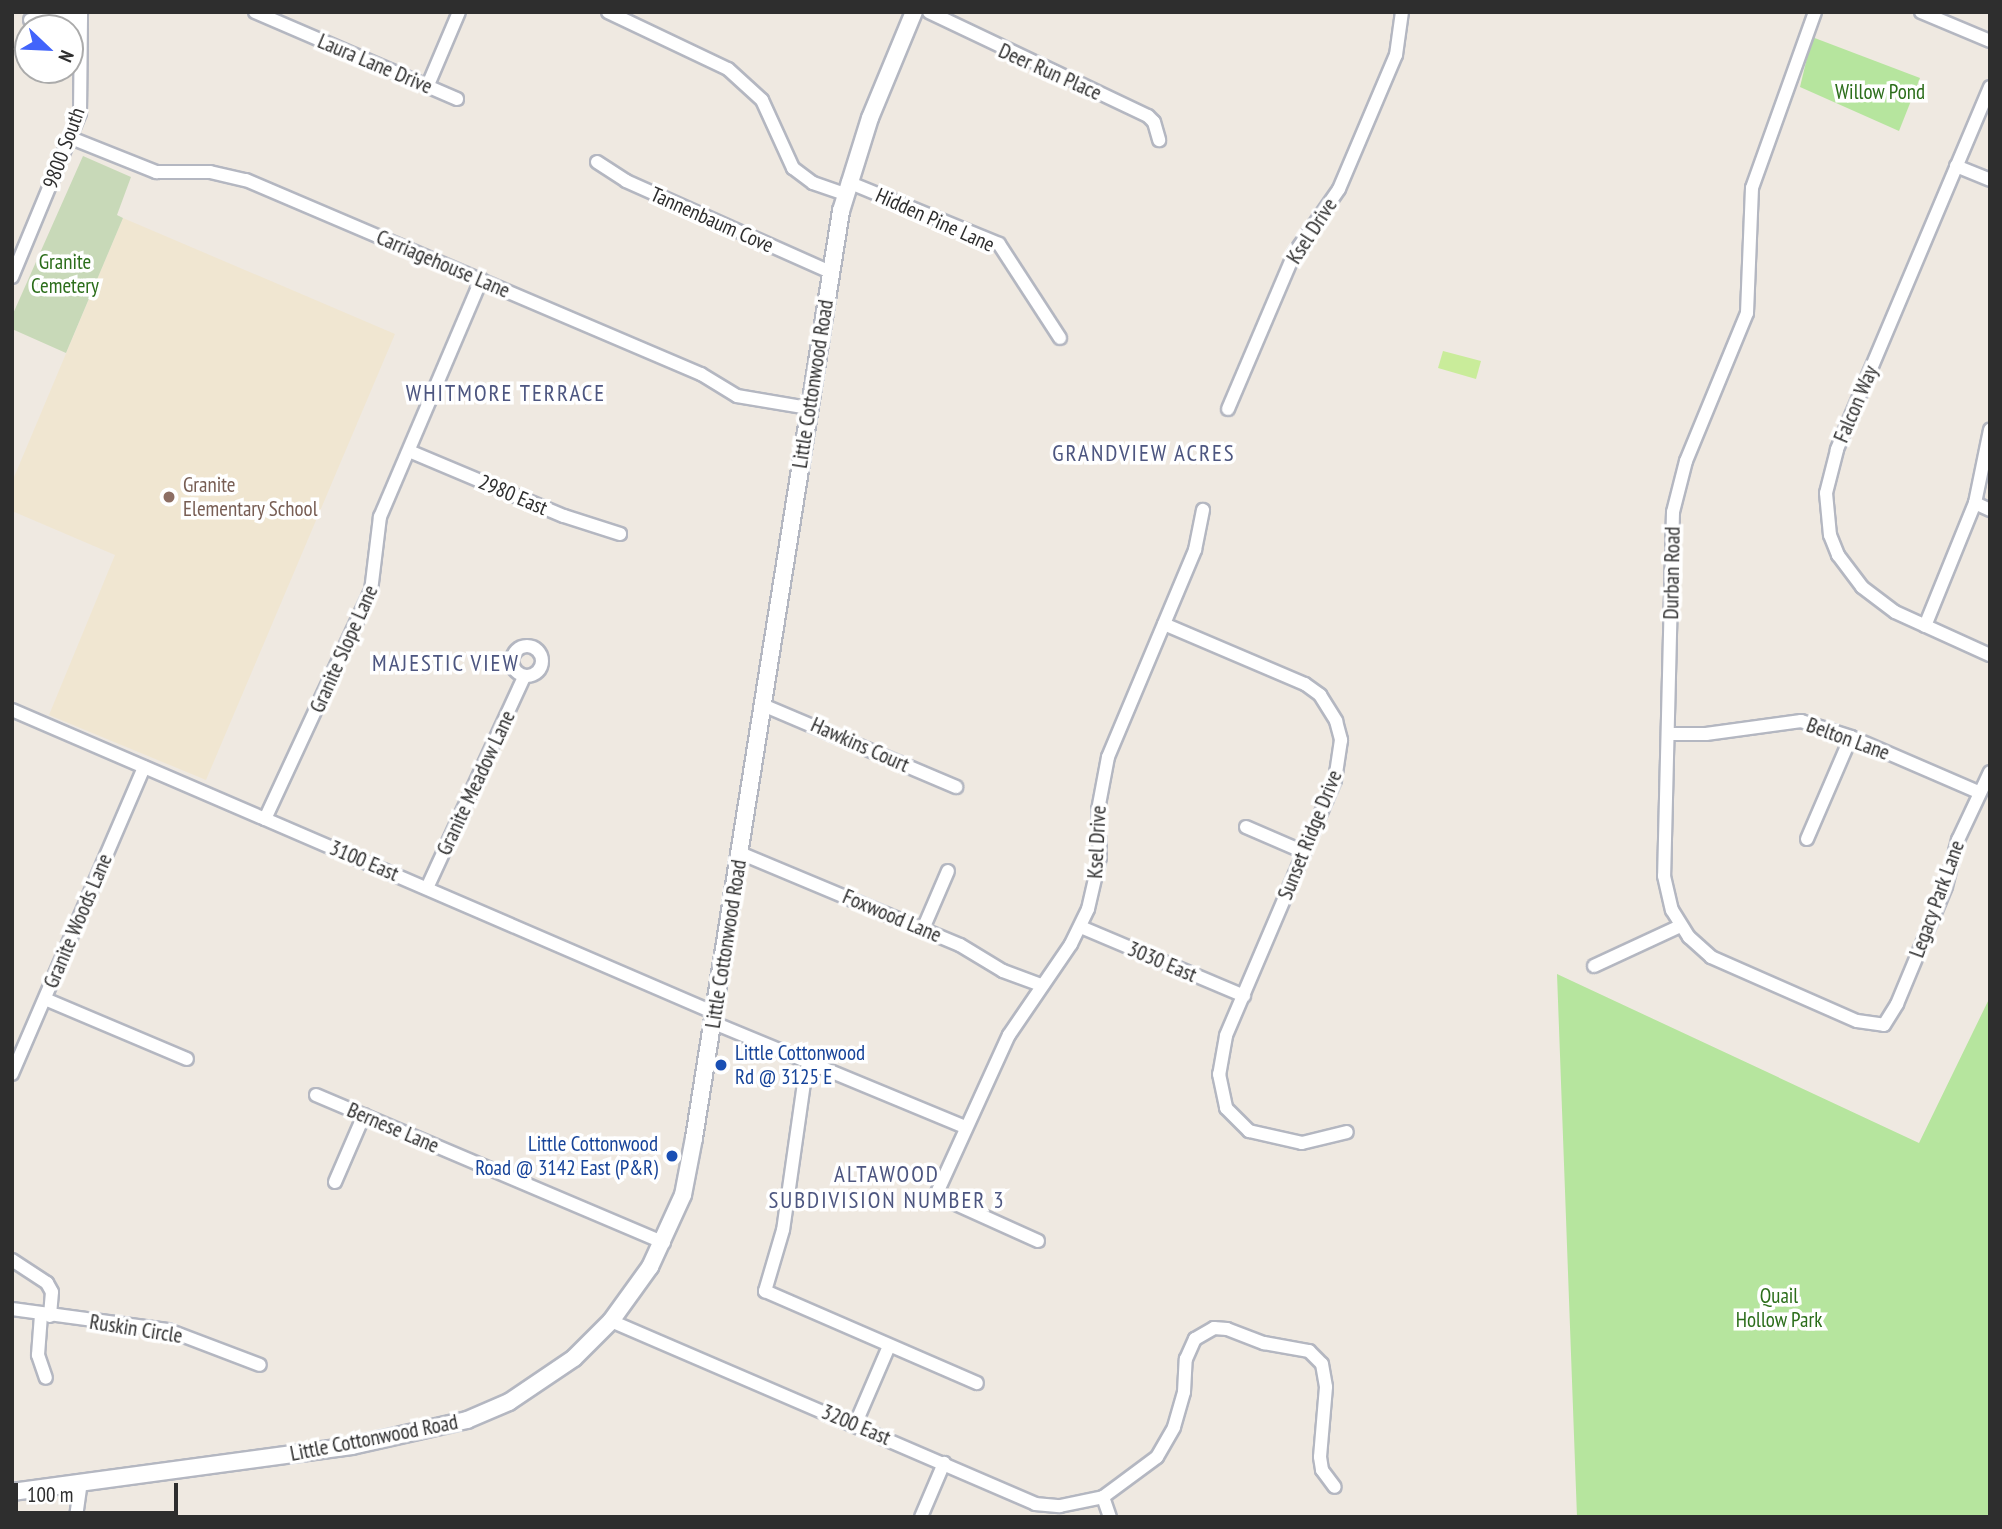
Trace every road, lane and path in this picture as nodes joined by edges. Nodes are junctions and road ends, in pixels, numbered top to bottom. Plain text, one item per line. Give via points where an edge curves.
1 (255, 12) edge
2 (459, 12) edge
3 (608, 12) edge
4 (914, 12) edge
5 (929, 12) edge
6 (1402, 12) edge
7 (1815, 12) edge
8 (1921, 12) edge
9 (1990, 41) edge
10 (82, 84) edge
11 (428, 85) junction
12 (1990, 87) edge
13 (457, 99) dead end
14 (71, 138) junction
15 (1158, 140) dead end
16 (597, 162) dead end
17 (1956, 166) junction
18 (1990, 180) edge
19 (847, 188) junction
20 (830, 272) junction
21 (12, 277) edge
22 (481, 280) junction
23 (1060, 338) dead end
24 (809, 408) junction
25 (1228, 409) dead end
26 (1990, 430) edge
27 (409, 451) junction
28 (1975, 503) junction
29 (1203, 510) dead end
30 (1990, 510) edge
31 (620, 534) dead end
32 (1164, 624) junction
33 (1925, 626) junction
34 (1990, 655) edge
35 (524, 677) dead end
36 (763, 705) junction
37 (12, 710) edge
38 (1670, 734) junction
39 (1851, 737) junction
40 (144, 767) junction
41 (1990, 772) edge
42 (956, 786) dead end
43 (1978, 792) junction
44 (265, 819) junction
45 (1246, 827) dead end
46 (1807, 839) dead end
47 (1304, 852) junction
48 (740, 853) junction
49 (948, 871) dead end
50 (427, 888) junction
51 (1680, 926) junction
52 (1081, 927) junction
53 (923, 929) junction
54 (1594, 966) dead end
55 (1041, 985) junction
56 (1244, 996) junction
57 (45, 999) junction
58 (714, 1018) junction
59 (1884, 1025) joint
60 (187, 1059) dead end
61 (812, 1063) junction
62 (12, 1074) edge
63 (316, 1095) dead end
64 (364, 1115) junction
65 (965, 1126) junction
66 (1347, 1132) dead end
67 (335, 1182) dead end
68 (1038, 1241) dead end
69 (664, 1243) junction
70 (12, 1260) edge
71 (12, 1309) edge
72 (45, 1315) junction
73 (611, 1321) junction
74 (889, 1346) junction
75 (260, 1365) dead end
76 (46, 1378) dead end
77 (977, 1383) dead end
78 (855, 1425) junction
79 (944, 1463) junction
80 (81, 1483) junction
81 (1335, 1487) dead end
82 (12, 1492) edge
83 (1103, 1497) junction
84 (76, 1517) edge
85 (921, 1517) edge
86 (1110, 1517) edge

1 - 11 street, Laura Lane Drive
2 - 11 street
3 - 19 street, Hidden Pine Lane via 728,69 762,100 793,169 813,183
4 - 19 main road, Little Cottonwood Road
5 - 15 street, Deer Run Place via 1148,116
6 - 25 street, Ksel Drive via 1396,55 1339,188 1294,254
7 - 38 street, Durban Road via 1752,188 1747,313 1678,486 1673,526
8 - 9 street
10 - 14 street, 9800 South via 82,102
11 - 13 street, Laura Lane Drive
12 - 17 street, Falcon Way
14 - 21 street, 9800 South
14 - 22 street, Carriagehouse Lane via 156,172 230,175
16 - 20 street, Tannenbaum Cove via 626,181
17 - 18 street
17 - 33 street, Falcon Way via 1836,450 1826,493 1830,535 1849,572 1877,601
19 - 20 main road, Little Cottonwood Road
19 - 23 street, Hidden Pine Lane via 999,244
20 - 24 main road, Little Cottonwood Road
22 - 24 street, Carriagehouse Lane via 701,374 737,396
22 - 27 street, Granite Slope Lane
24 - 36 main road, Little Cottonwood Road
26 - 28 street
27 - 31 street, 2980 East via 564,516
27 - 44 street, Granite Slope Lane via 377,527 377,571 371,591
28 - 30 street
28 - 33 street
29 - 32 street, Ksel Drive via 1200,536
32 - 47 street, Sunset Ridge Drive via 1288,676 1327,705 1341,740 1340,760
32 - 52 street, Ksel Drive via 1104,770 1095,887
33 - 34 street, Falcon Way
35 - 50 street, Granite Meadow Lane
36 - 42 street, Hawkins Court
36 - 48 main road, Little Cottonwood Road
37 - 40 street, 3100 East
38 - 39 street, Belton Lane via 1706,734 1801,721
38 - 51 street, Durban Road via 1664,876
39 - 43 street, Belton Lane
39 - 46 street
40 - 44 street, 3100 East
40 - 57 street, Granite Woods Lane
41 - 43 street, Legacy Park Lane
43 - 59 street, Legacy Park Lane via 1945,887
44 - 50 street, 3100 East
45 - 47 street
47 - 56 street, Sunset Ridge Drive
48 - 53 street, Foxwood Lane
48 - 58 main road, Little Cottonwood Road
49 - 53 street
50 - 58 street, 3100 East
51 - 54 street
51 - 59 street, Durban Road via 1699,948 1725,964 1857,1021
52 - 55 street, Ksel Drive
52 - 56 street, 3030 East
53 - 55 street, Foxwood Lane
55 - 65 street, Ksel Drive via 1009,1035
56 - 66 street, Sunset Ridge Drive via 1221,1055 1226,1108 1249,1131 1303,1143
57 - 60 street
57 - 62 street, Granite Woods Lane
58 - 61 street, 3100 East
58 - 69 main road, Little Cottonwood Road via 687,1177
61 - 65 street, 3100 East
61 - 74 street via 804,1083 783,1230 765,1291
63 - 64 street, Bernese Lane
64 - 67 street
64 - 69 street, Bernese Lane
65 - 68 street, Ksel Drive via 936,1195
69 - 73 main road, Little Cottonwood Road
70 - 72 street via 47,1283 51,1292
71 - 72 street, Ruskin Circle
72 - 75 street, Ruskin Circle via 168,1330
72 - 76 street via 37,1355
73 - 78 street, 3200 East
73 - 80 main road, Little Cottonwood Road via 546,1380 463,1421 352,1446
74 - 77 street
74 - 78 street
78 - 79 street, 3200 East
79 - 83 street, 3200 East via 1035,1504 1074,1505
79 - 85 street
80 - 82 main road, Little Cottonwood Road
80 - 84 street
81 - 83 street, 3200 East via 1322,1470 1320,1457 1326,1387 1322,1364 1309,1351 1214,1328 1195,1339 1186,1359 1184,1392 1168,1443 1142,1472
83 - 86 street

